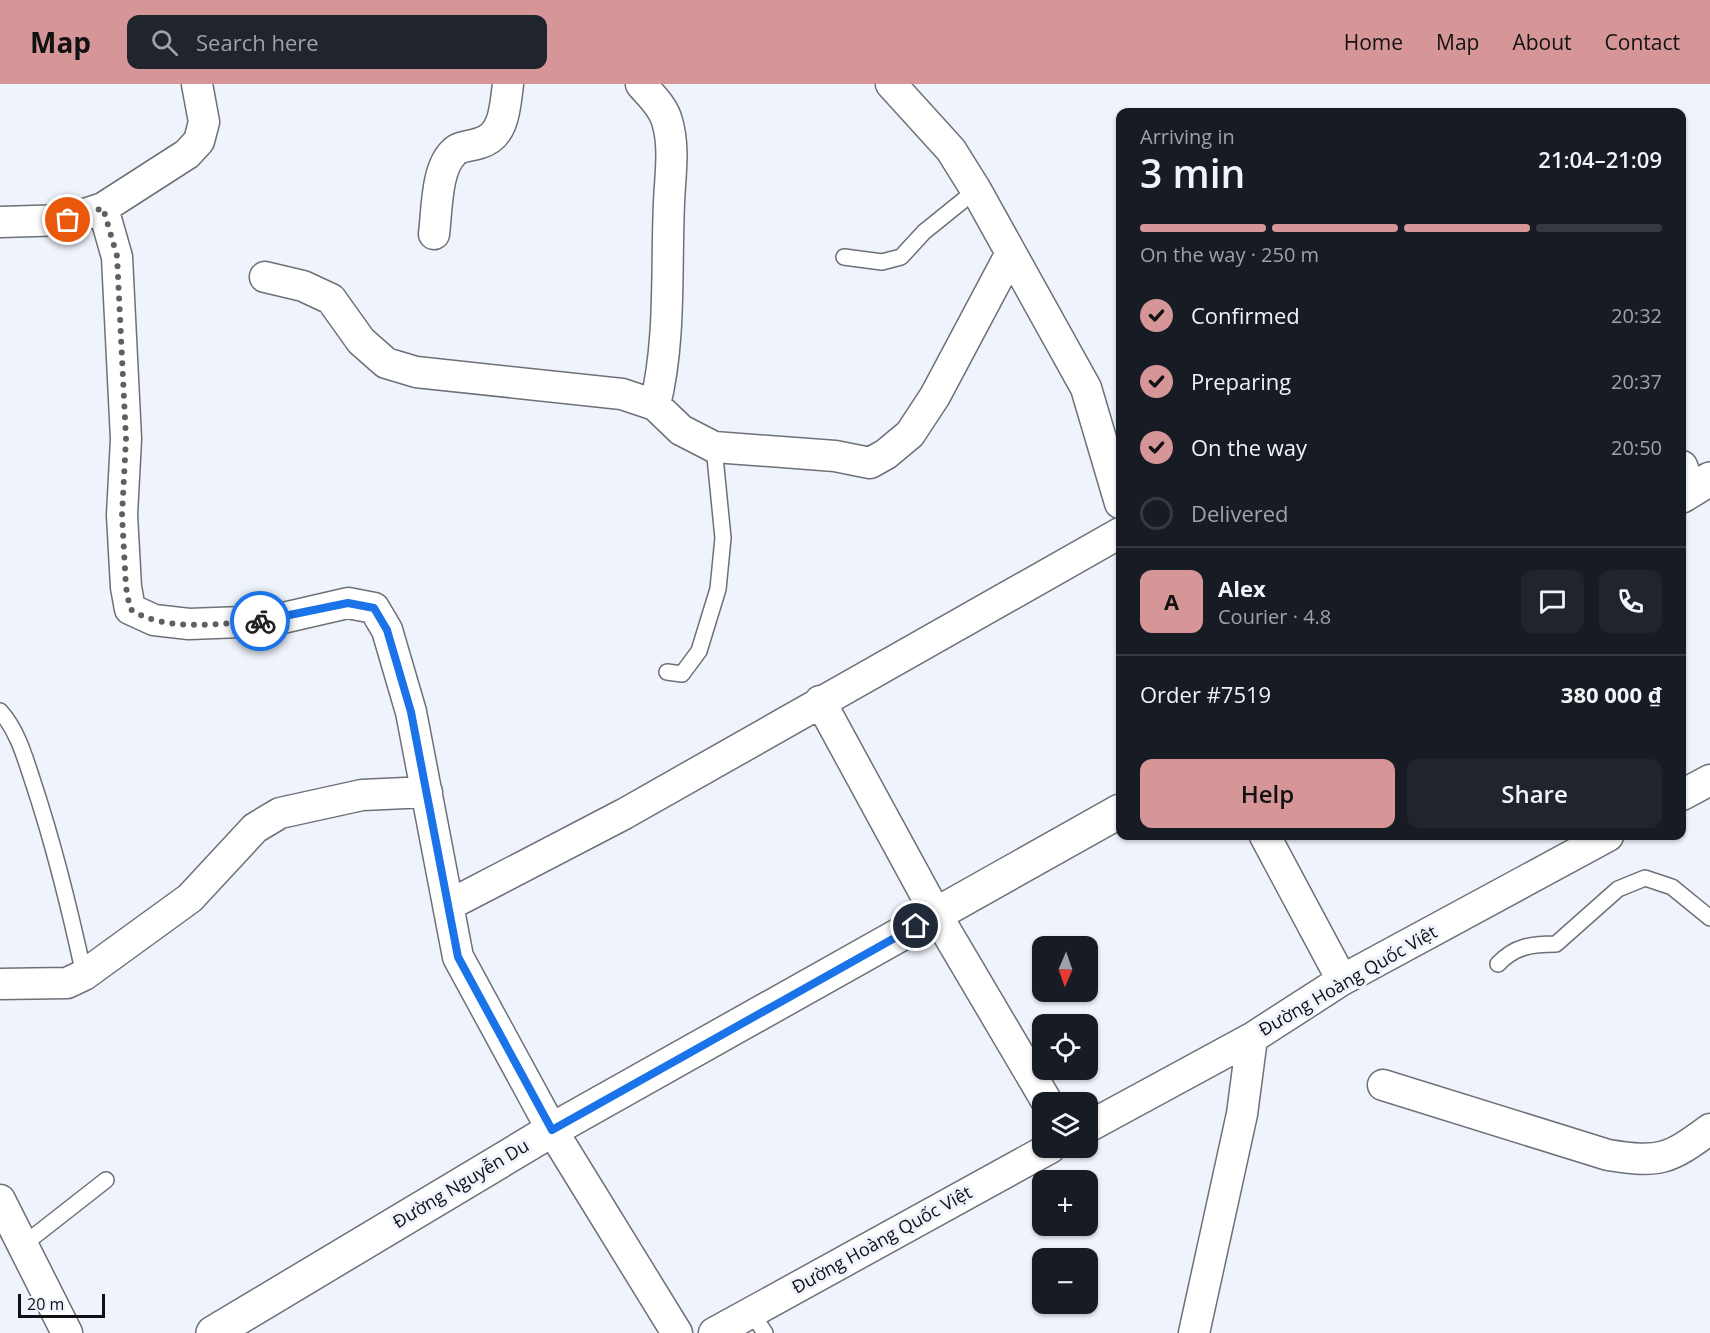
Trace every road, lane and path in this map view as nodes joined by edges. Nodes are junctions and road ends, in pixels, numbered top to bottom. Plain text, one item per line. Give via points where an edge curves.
1 (197, 84) edge
2 (508, 84) edge
3 (641, 84) edge
4 (891, 84) edge
5 (976, 190) junction
6 (103, 208) junction
7 (0, 222) edge
8 (434, 234) dead end
9 (1011, 253) junction
10 (844, 256) dead end
11 (265, 278) dead end
12 (655, 405) junction
13 (714, 447) junction
14 (1116, 489) edge
15 (1116, 535) edge
16 (667, 672) dead end
17 (820, 701) junction
18 (0, 711) edge
19 (1710, 780) edge
20 (428, 792) junction
21 (1686, 793) edge
22 (1116, 813) edge
23 (1267, 840) edge
24 (1601, 840) edge
25 (449, 905) junction
26 (936, 914) junction
27 (1710, 918) edge
28 (1498, 964) dead end
29 (84, 975) junction
30 (1342, 980) junction
31 (0, 984) edge
32 (1252, 1038) junction
33 (1383, 1084) dead end
34 (1041, 1092) edge
35 (1098, 1122) edge
36 (1710, 1129) edge
37 (552, 1130) junction
38 (1033, 1158) edge
39 (106, 1180) dead end
40 (0, 1200) edge
41 (23, 1245) junction
42 (758, 1322) edge
43 (67, 1333) edge
44 (213, 1333) edge
45 (677, 1333) edge
46 (714, 1333) edge
47 (1194, 1333) edge

1 - 6 street via 204,122 199,141 187,154
2 - 8 street via 499,130 492,138 455,151 448,160 439,191
3 - 12 street via 667,119 672,145 667,299 661,381
4 - 5 street via 951,150
5 - 9 street
5 - 10 lane via 924,232 901,257 882,262
6 - 7 street via 68,220
6 - 20 street via 117,256 126,439 122,515 130,609 154,620 189,624 270,621 348,603 374,608 390,640
9 - 13 street via 935,396 910,434 886,454 870,463 835,456
9 - 14 street via 1086,388
11 - 12 street via 303,286 331,299 361,341 386,363 416,372 622,394
12 - 13 street via 681,430
13 - 16 lane via 723,538 718,589 699,651 682,674
15 - 17 street
17 - 25 street via 624,814
17 - 26 street
18 - 29 lane via 20,745 46,819
19 - 21 street
20 - 25 street
20 - 29 street via 362,795 280,813 255,828 190,898
22 - 26 street, Đường Nguyễn Du
23 - 30 street
24 - 30 street, Đường Hoàng Quốc Việt
25 - 37 street via 458,957
26 - 34 street
26 - 37 street, Đường Nguyễn Du
27 - 28 lane via 1672,887 1645,878 1618,889 1556,944 1533,944 1509,952
29 - 31 street via 67,984
30 - 32 street, Đường Hoàng Quốc Việt
32 - 35 street, Đường Hoàng Quốc Việt
32 - 47 street via 1242,1114
33 - 36 street via 1608,1155 1634,1159 1656,1160 1681,1150
37 - 44 street, Đường Nguyễn Du
37 - 45 street
38 - 42 street, Đường Hoàng Quốc Việt
39 - 41 lane
40 - 41 street
41 - 43 street
42 - 46 street, Đường Hoàng Quốc Việt

